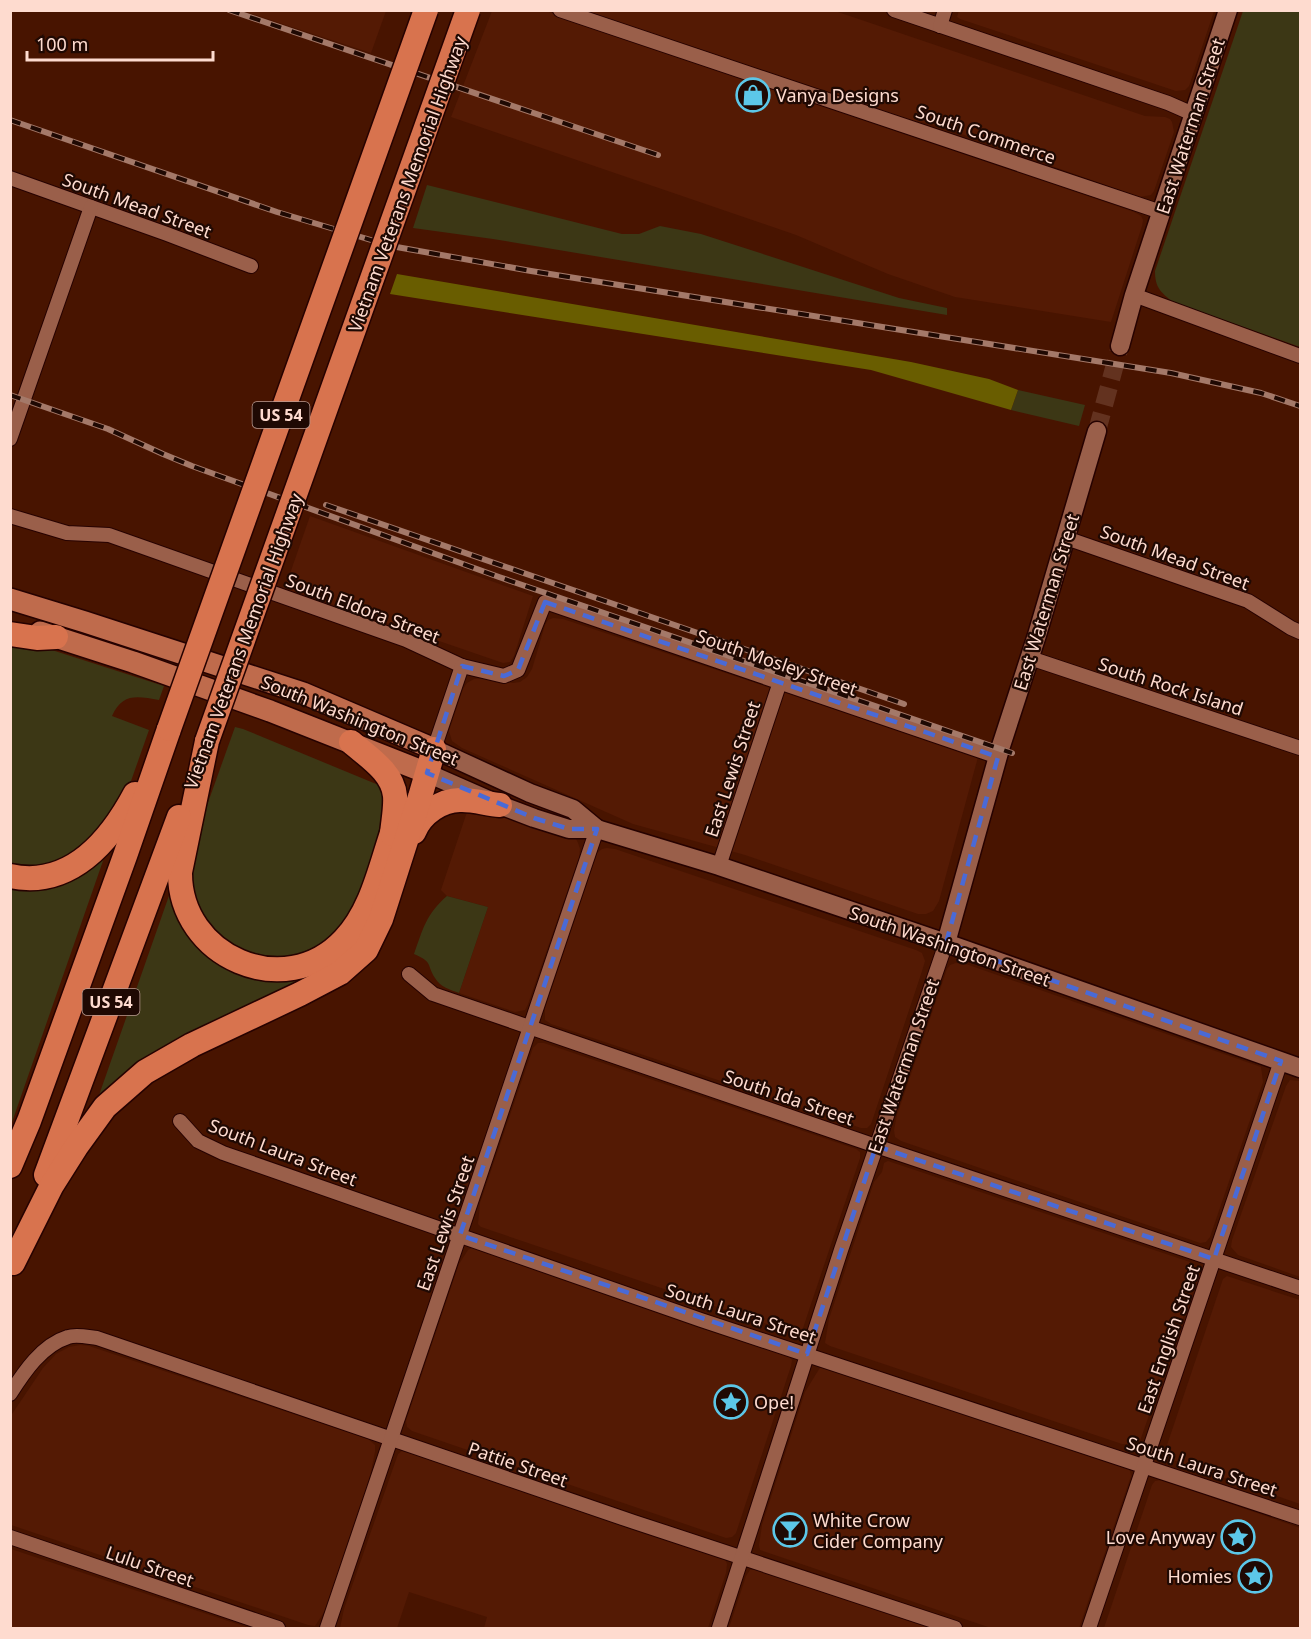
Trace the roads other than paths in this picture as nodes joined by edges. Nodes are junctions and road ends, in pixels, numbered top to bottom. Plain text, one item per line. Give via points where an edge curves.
1 (416, 10) edge
2 (426, 10) edge
3 (468, 10) edge
4 (479, 10) edge
5 (560, 10) edge
6 (894, 10) edge
7 (945, 10) edge
8 (1228, 10) edge
9 (940, 26) junction
10 (393, 102) junction
11 (1193, 114) junction
12 (430, 120) junction
13 (10, 178) edge
14 (91, 207) junction
15 (1161, 212) junction
16 (251, 266) dead end
17 (1134, 295) junction
18 (1120, 346) tunnel mouth
19 (1300, 356) edge
20 (14, 414) edge
21 (1096, 432) tunnel mouth
22 (10, 439) edge
23 (10, 516) edge
24 (1066, 537) junction
25 (10, 599) edge
26 (545, 602) joint
27 (10, 623) edge
28 (1300, 632) edge
29 (10, 634) edge
30 (56, 637) junction
31 (1030, 658) junction
32 (462, 666) junction
33 (780, 682) junction
34 (170, 729) junction
35 (207, 741) junction
36 (351, 742) junction
37 (1300, 748) edge
38 (434, 749) junction
39 (998, 757) junction
40 (424, 772) junction
41 (500, 805) junction
42 (597, 829) junction
43 (392, 834) junction
44 (719, 867) junction
45 (10, 876) edge
46 (394, 879) junction
47 (946, 943) junction
48 (409, 974) dead end
49 (530, 1027) junction
50 (1281, 1061) junction
51 (1300, 1068) edge
52 (180, 1122) dead end
53 (876, 1146) junction
54 (10, 1166) edge
55 (459, 1235) junction
56 (1214, 1259) junction
57 (12, 1266) edge
58 (1300, 1288) edge
59 (807, 1354) junction
60 (10, 1395) edge
61 (391, 1439) junction
62 (1144, 1465) junction
63 (1300, 1518) edge
64 (10, 1537) edge
65 (741, 1559) junction
66 (278, 1629) edge
67 (327, 1629) edge
68 (718, 1629) edge
69 (955, 1629) edge
70 (1089, 1629) edge

1 - 10 highway, bridge
2 - 10 highway, US 54, bridge
3 - 12 highway, Vietnam Veterans Memorial Highway / US 54, bridge
4 - 12 highway, bridge
5 - 15 street, South Commerce
6 - 9 street
7 - 9 street
8 - 11 main road, East Waterman Street
9 - 11 street
10 - 34 highway, US 54, bridge
11 - 15 main road, East Waterman Street
12 - 35 highway, Vietnam Veterans Memorial Highway / US 54, bridge
13 - 14 street, South Mead Street
14 - 16 street, South Mead Street
14 - 20 street
15 - 17 main road, East Waterman Street
17 - 18 main road, East Waterman Street
17 - 19 street
20 - 22 street
21 - 24 main road, East Waterman Street
23 - 32 street, South Eldora Street via 67,533 108,535 406,640
24 - 28 street, South Mead Street via 1248,601
24 - 31 main road, East Waterman Street
25 - 38 main road, South Washington Street via 293,689
26 - 32 street, South Eldora Street via 518,670 504,676
26 - 33 street, South Mosley Street
27 - 30 main road, South Washington Street
29 - 30 highway
30 - 36 main road, South Washington Street
31 - 37 street, South Rock Island
31 - 39 main road, East Waterman Street
32 - 38 street
33 - 39 street, South Mosley Street
33 - 44 street, East Lewis Street
34 - 45 highway via 122,818 96,850 74,867 50,876
34 - 54 highway, US 54
35 - 43 highway via 180,885 183,900 203,936 238,962 270,969 291,968 326,955 343,942 367,904
35 - 57 highway, Vietnam Veterans Memorial Highway / US 54
36 - 40 main road, South Washington Street
36 - 43 highway via 388,775 394,787
38 - 40 highway
38 - 42 main road, South Washington Street via 573,809
39 - 47 main road, East Waterman Street
40 - 41 main road, South Washington Street
40 - 43 highway via 406,795
40 - 46 highway
41 - 42 main road, South Washington Street via 569,829
41 - 46 highway via 461,800 431,811 416,827
42 - 44 main road, South Washington Street
42 - 49 street, East Lewis Street
44 - 47 main road, South Washington Street
46 - 57 highway via 366,950 340,973 192,1045 145,1072 105,1107 52,1185
47 - 50 main road, South Washington Street
47 - 53 street, East Waterman Street
48 - 49 street, South Ida Street via 433,994
49 - 53 street, South Ida Street
49 - 55 street, East Lewis Street
50 - 51 main road, South Washington Street
50 - 56 street, East English Street
52 - 55 street, South Laura Street via 198,1141 223,1153
53 - 56 street, South Ida Street
53 - 59 street, East Waterman Street
55 - 59 street, South Laura Street
55 - 61 street, East Lewis Street
56 - 58 street, South Ida Street
56 - 62 street, East English Street
59 - 62 street, South Laura Street
59 - 65 street, East Waterman Street
60 - 61 street, Pattie Street via 47,1348 69,1336 97,1338
61 - 65 street, Pattie Street
61 - 67 street, East Lewis Street
62 - 63 street, South Laura Street
62 - 70 street, East English Street
64 - 66 street, Lulu Street
65 - 68 street, East Waterman Street
65 - 69 street, Pattie Street

